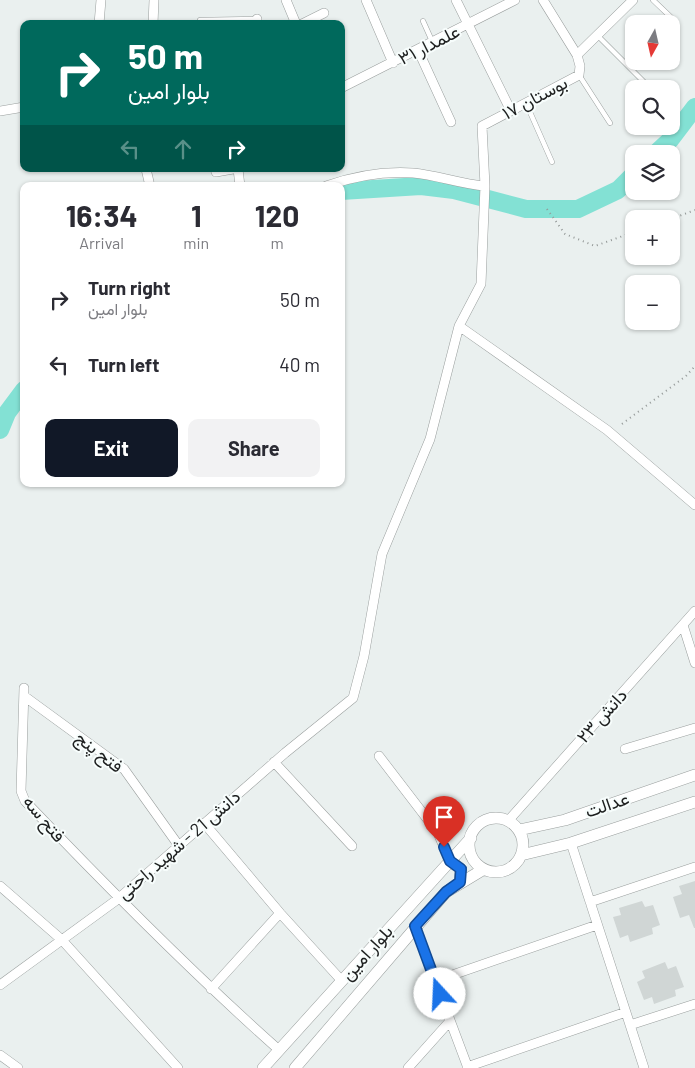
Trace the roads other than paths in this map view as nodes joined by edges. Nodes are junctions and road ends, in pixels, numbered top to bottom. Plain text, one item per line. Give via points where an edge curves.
1 (101, 0) edge
2 (154, 0) edge
3 (286, 0) edge
4 (366, 0) edge
5 (456, 0) edge
6 (515, 0) edge
7 (543, 0) edge
8 (634, 0) edge
9 (653, 0) edge
10 (324, 13) dead end
11 (669, 15) edge
12 (99, 20) edge
13 (153, 20) edge
14 (294, 20) edge
15 (310, 20) edge
16 (424, 21) dead end
17 (468, 25) junction
18 (598, 36) junction
19 (433, 42) junction
20 (418, 50) junction
21 (577, 55) junction
22 (393, 63) junction
23 (579, 75) junction
24 (642, 80) edge
25 (345, 86) edge
26 (526, 103) junction
27 (20, 107) edge
28 (0, 111) edge
29 (511, 111) junction
30 (451, 122) dead end
31 (610, 123) dead end
32 (552, 162) dead end
33 (343, 182) edge
34 (485, 186) junction
35 (459, 326) junction
36 (695, 505) edge
37 (695, 611) edge
38 (683, 625) junction
39 (695, 663) edge
40 (24, 692) joint
41 (695, 728) edge
42 (625, 750) dead end
43 (379, 756) dead end
44 (274, 762) junction
45 (695, 775) edge
46 (695, 802) edge
47 (508, 821) junction
48 (204, 823) junction
49 (518, 830) junction
50 (471, 838) junction
51 (571, 843) junction
52 (179, 846) junction
53 (352, 846) dead end
54 (522, 855) junction
55 (450, 861) junction
56 (695, 867) edge
57 (484, 868) junction
58 (460, 882) junction
59 (0, 886) edge
60 (118, 899) junction
61 (590, 902) junction
62 (280, 913) junction
63 (597, 925) junction
64 (415, 926) junction
65 (62, 940) junction
66 (342, 981) junction
67 (435, 981) junction
68 (0, 985) edge
69 (210, 989) junction
70 (695, 1004) edge
71 (626, 1012) junction
72 (450, 1021) junction
73 (630, 1025) junction
74 (279, 1050) junction
75 (0, 1055) edge
76 (468, 1067) edge
77 (18, 1068) edge
78 (178, 1068) edge
79 (263, 1068) edge
80 (295, 1068) edge
81 (408, 1068) edge
82 (644, 1068) edge

1 - 12 street
2 - 13 street
3 - 14 street
4 - 22 street
5 - 17 street
6 - 17 street, علمدار ۳۱
7 - 21 street
8 - 18 street, بوستان ۱۷
9 - 11 lane
10 - 15 street
16 - 19 lane
17 - 19 street, علمدار ۳۱
17 - 29 street
18 - 21 street, بوستان ۱۷
18 - 24 lane
19 - 20 street, علمدار ۳۱
20 - 22 street, علمدار ۳۱
20 - 30 street
21 - 23 street, بوستان ۱۷
22 - 25 street, علمدار ۳۱
23 - 26 street, بوستان ۱۷
23 - 31 lane
26 - 29 street, بوستان ۱۷
26 - 32 lane
27 - 28 street
29 - 34 street, بوستان ۱۷ via 482,126
33 - 34 street via 404,173
34 - 35 street via 481,284
35 - 36 street via 607,430
35 - 44 street, دانش 21 - شهید راحتی via 430,439 382,554 353,698
37 - 38 street, دانش ۲۳
38 - 39 street
38 - 47 street, دانش ۲۳
40 - 52 street, فتح پنج via 124,769
40 - 60 street, فتح سه via 21,791 25,801
41 - 42 street
43 - 55 street via 438,833
44 - 48 street, دانش 21 - شهید راحتی
44 - 53 street
45 - 49 street, عدالت via 565,820
46 - 51 street, عدالت
47 - 49 street
47 - 50 street via 495,818 482,822
48 - 52 street, دانش 21 - شهید راحتی
48 - 62 street
49 - 54 street via 523,842
50 - 55 street, بلوار امین
50 - 57 street via 472,857
51 - 54 street, عدالت
51 - 61 street
52 - 60 street, دانش 21 - شهید راحتی
54 - 57 street via 503,871
55 - 58 street via 461,869
55 - 66 street, بلوار امین
56 - 61 street
57 - 58 street, بلوار امین
58 - 64 street, بلوار امین via 446,892
59 - 65 street
60 - 65 street, دانش 21 - شهید راحتی
60 - 69 street, فتح سه
61 - 63 street
62 - 66 street
62 - 69 street
63 - 67 street
63 - 71 street
64 - 67 street
64 - 80 street, بلوار امین
65 - 68 street, دانش 21 - شهید راحتی
65 - 78 street
66 - 74 street, بلوار امین
67 - 72 street
69 - 74 street, فتح سه
70 - 73 street
71 - 73 street
71 - 76 street
72 - 76 street
72 - 81 street
73 - 82 street
74 - 79 street, بلوار امین
75 - 77 street

